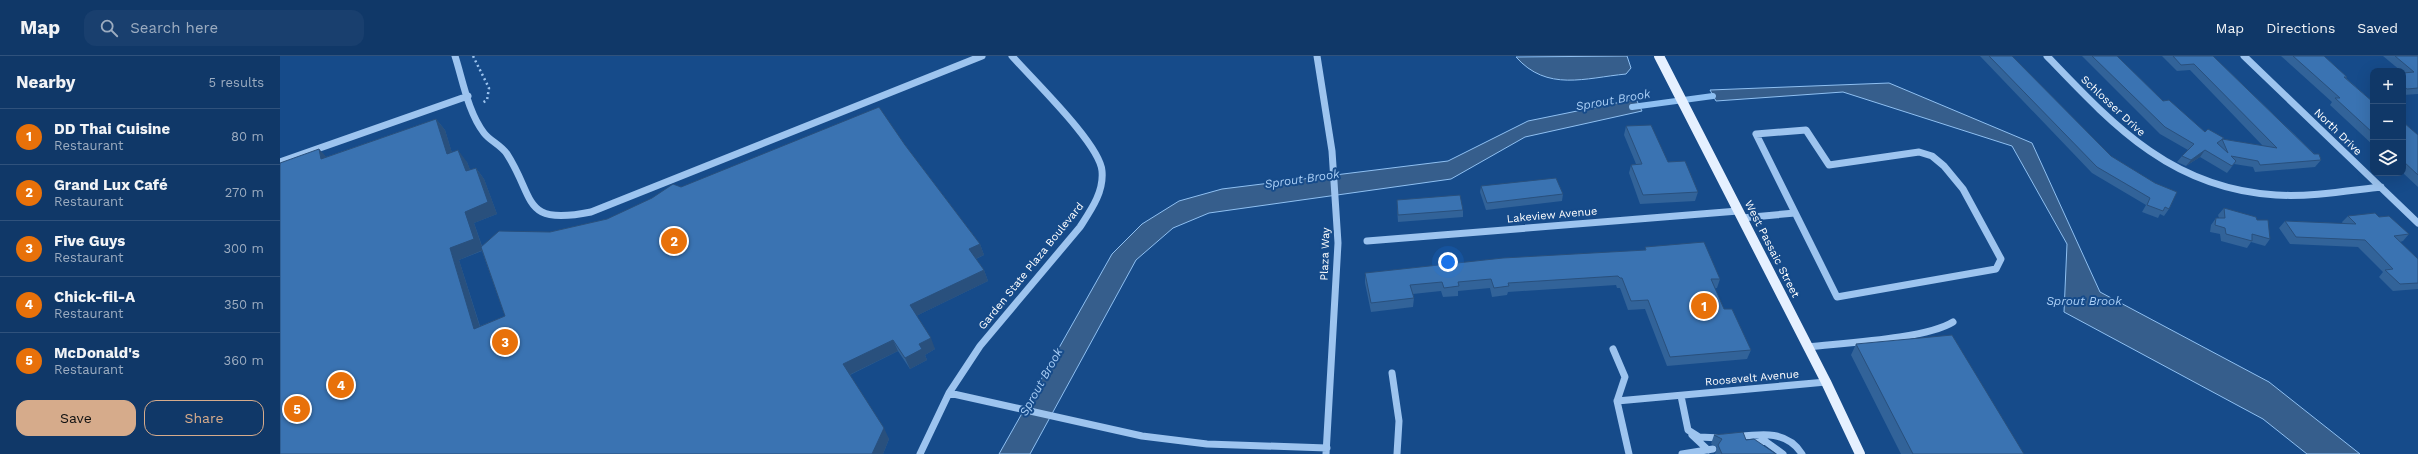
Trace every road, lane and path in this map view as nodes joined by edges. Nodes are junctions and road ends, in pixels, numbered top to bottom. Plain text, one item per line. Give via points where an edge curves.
1 (455, 56) edge
2 (473, 56) edge
3 (982, 56) edge
4 (1012, 56) edge
5 (1317, 56) edge
6 (1659, 56) edge
7 (2047, 56) edge
8 (2244, 56) edge
9 (468, 96) junction
10 (473, 108) junction
11 (280, 162) edge
12 (2381, 187) junction
13 (1795, 213) junction
14 (1740, 215) junction
15 (2418, 223) edge
16 (1367, 241) dead end
17 (1953, 322) dead end
18 (1808, 347) junction
19 (1613, 350) dead end
20 (1392, 373) dead end
21 (1826, 382) junction
22 (949, 393) junction
23 (1681, 396) junction
24 (1617, 401) junction
25 (1691, 434) junction
26 (1744, 444) edge
27 (1326, 451) edge
28 (920, 454) edge
29 (1397, 454) edge
30 (1629, 454) edge
31 (1682, 454) edge
32 (1783, 454) edge
33 (1802, 454) edge
34 (1860, 454) edge

1 - 9 street
2 - 10 path via 489,88 487,100
3 - 10 street via 591,212 563,216 548,215 531,202 508,154 484,133
4 - 22 street, Garden State Plaza Boulevard via 1094,150 1101,165 1102,187 1093,208 1080,227 980,346
5 - 27 street, Plaza Way via 1333,165 1337,225
6 - 14 main road, West Passaic Street
7 - 12 street, Schlosser Drive via 2126,135 2168,163 2196,176 2229,187 2274,195
8 - 12 street, North Drive
9 - 10 street
9 - 11 street
12 - 15 street, North Drive
13 - 13 street via 1837,297 1996,269 2000,258 1969,201 1948,170 1933,156 1919,152 1828,165 1806,130 1756,134
13 - 14 street, Lakeview Avenue
14 - 16 street, Lakeview Avenue
14 - 18 main road, West Passaic Street
17 - 18 street via 1942,329 1920,333
18 - 21 main road, West Passaic Street
19 - 24 street via 1626,377
20 - 29 street via 1399,421
21 - 23 street, Roosevelt Avenue
21 - 34 main road, West Passaic Street
22 - 27 street via 1136,434 1207,444
22 - 28 street, Garden State Plaza Boulevard
23 - 24 street, Roosevelt Avenue
23 - 25 street via 1686,428
24 - 30 street
25 - 31 street via 1711,450
25 - 33 street via 1709,439 1774,434 1788,438 1800,448
26 - 32 street via 1765,442

